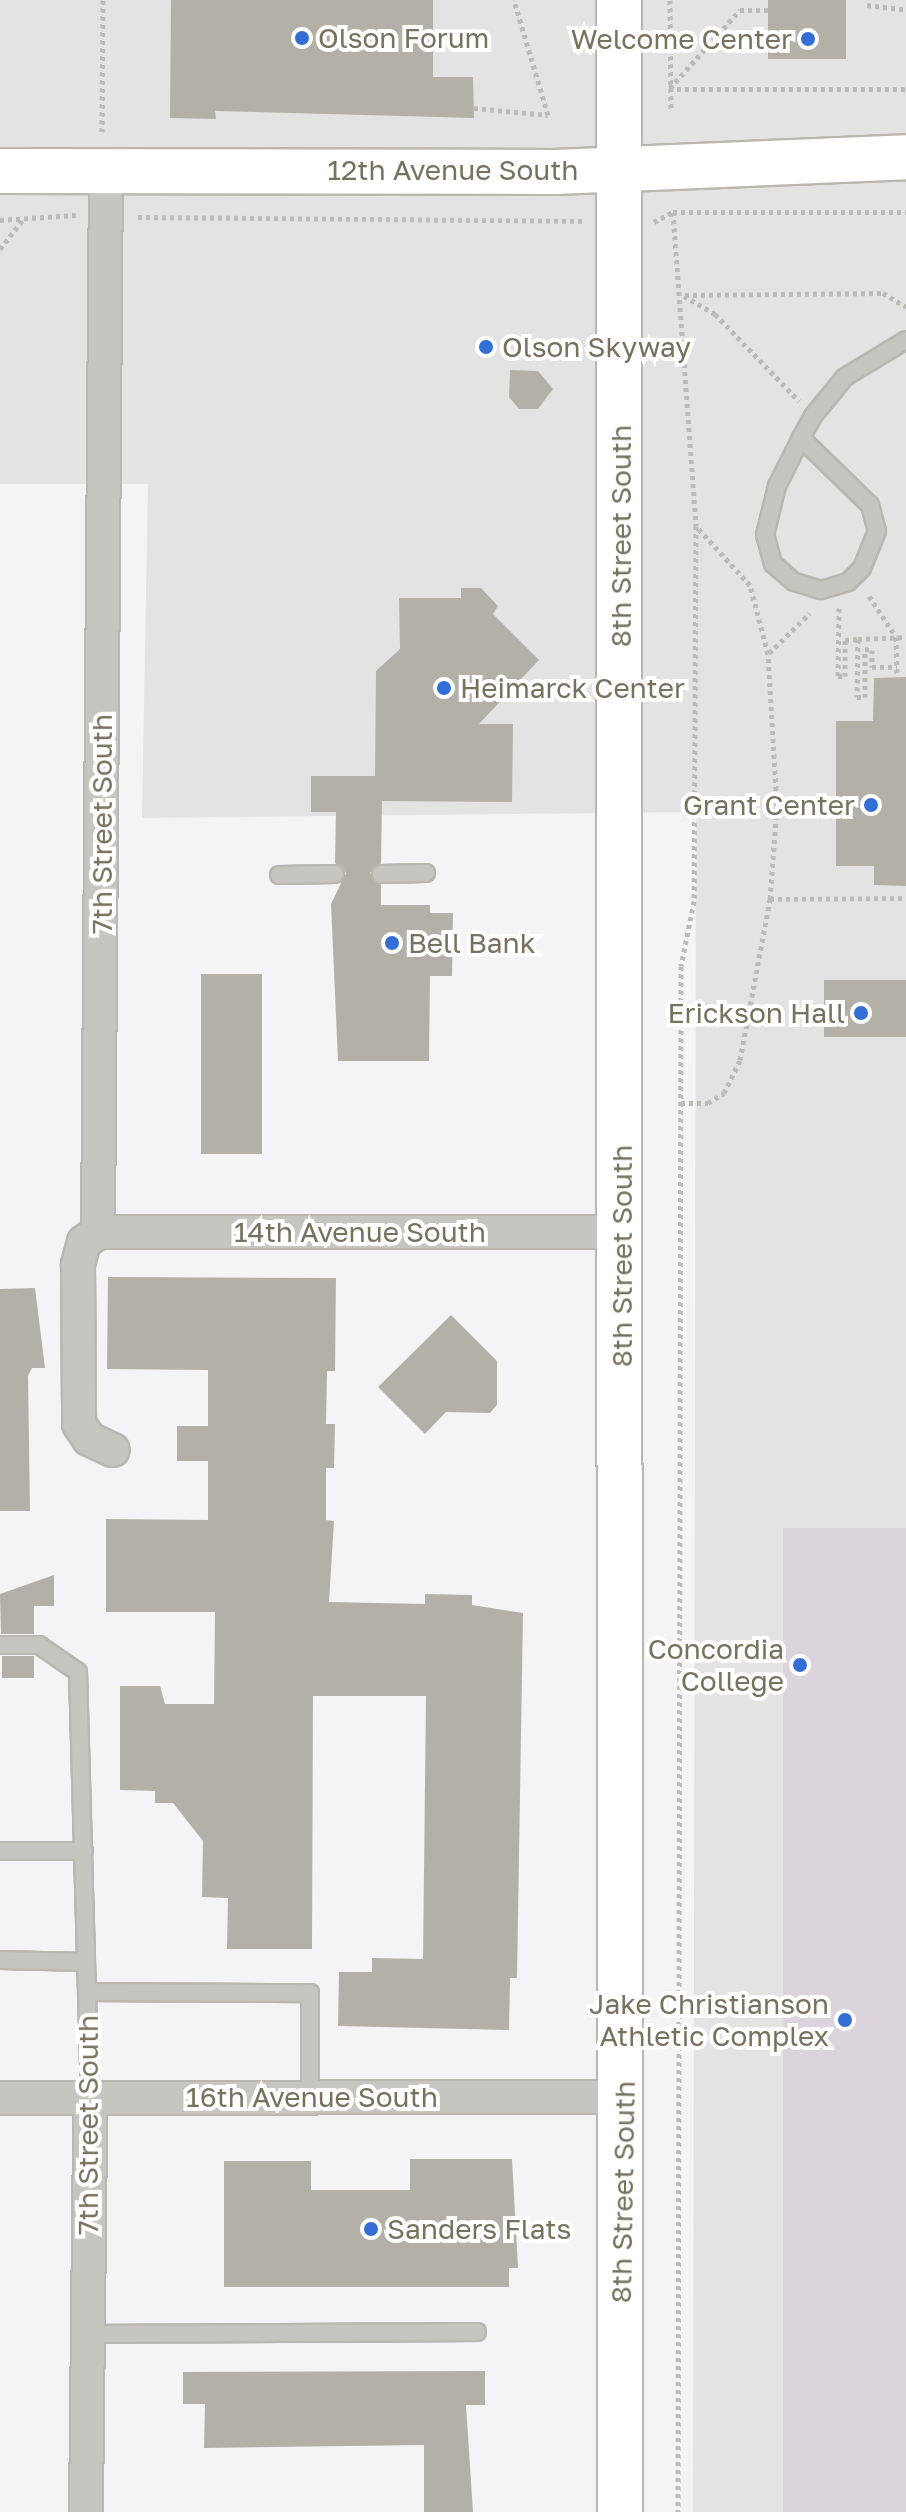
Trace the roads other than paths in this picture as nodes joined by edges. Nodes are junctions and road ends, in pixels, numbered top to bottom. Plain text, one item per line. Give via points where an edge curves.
1 (619, 0) edge
2 (104, 151) junction
3 (906, 157) edge
4 (620, 167) junction
5 (0, 171) edge
6 (906, 340) edge
7 (801, 438) junction
8 (426, 873) dead end
9 (335, 874) dead end
10 (381, 874) dead end
11 (279, 875) dead end
12 (98, 1232) junction
13 (622, 1232) junction
14 (113, 1450) dead end
15 (0, 1645) edge
16 (0, 1851) edge
17 (84, 1851) junction
18 (0, 1960) edge
19 (86, 1962) junction
20 (87, 1992) junction
21 (310, 2097) junction
22 (624, 2097) junction
23 (0, 2098) edge
24 (90, 2098) junction
25 (477, 2332) dead end
26 (88, 2334) junction
27 (86, 2512) edge
28 (620, 2512) edge

1 - 4 main road, 8th Street South
2 - 4 main road, 12th Avenue South
2 - 5 main road, 12th Avenue South
2 - 12 street, 7th Street South
3 - 4 main road, 12th Avenue South
4 - 13 main road, 8th Street South
6 - 7 lane via 845,377
7 - 7 lane via 777,486 765,535 773,564 794,582 821,590 848,582 862,568 877,531 870,505
8 - 10 lane
9 - 11 lane
12 - 13 street, 14th Avenue South
12 - 14 street via 84,1242 78,1265 79,1424 89,1439
13 - 22 main road, 8th Street South
15 - 17 lane, 7th Street South via 39,1645 75,1667
16 - 17 lane
17 - 19 lane, 7th Street South
18 - 19 lane
19 - 20 lane, 7th Street South
20 - 21 lane via 310,1993
20 - 24 lane, 7th Street South
21 - 22 street, 16th Avenue South
21 - 24 street, 16th Avenue South
22 - 28 main road, 8th Street South
23 - 24 street, 16th Avenue South
24 - 26 street, 7th Street South
25 - 26 lane
26 - 27 street, 7th Street South

